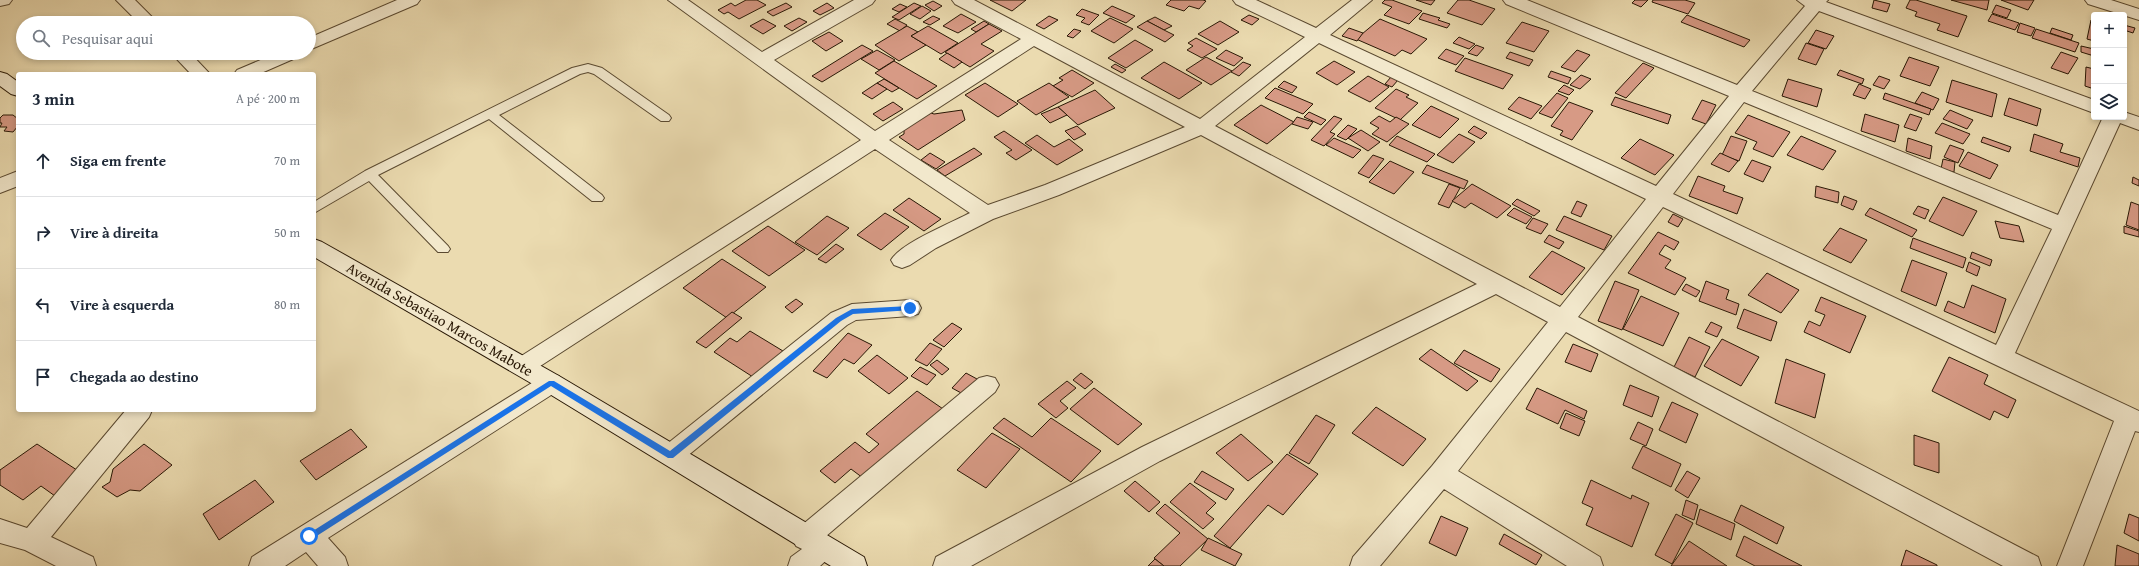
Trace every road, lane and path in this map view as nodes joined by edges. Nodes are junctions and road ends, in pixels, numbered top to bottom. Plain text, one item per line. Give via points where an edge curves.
1 (3, 0) edge
2 (126, 0) edge
3 (677, 0) edge
4 (866, 0) edge
5 (1242, 0) edge
6 (1363, 0) edge
7 (1512, 0) edge
8 (2094, 0) edge
9 (0, 1) edge
10 (404, 1) edge
11 (967, 1) edge
12 (1814, 1) edge
13 (2139, 15) edge
14 (142, 16) edge
15 (1319, 36) junction
16 (1034, 38) junction
17 (316, 42) edge
18 (763, 59) junction
19 (187, 60) edge
20 (276, 60) edge
21 (199, 72) edge
22 (248, 72) edge
23 (0, 78) edge
24 (16, 89) edge
25 (1740, 95) junction
26 (2091, 106) edge
27 (489, 113) junction
28 (665, 118) dead end
29 (2127, 119) edge
30 (2112, 120) edge
31 (2139, 124) edge
32 (1201, 128) junction
33 (876, 141) junction
34 (370, 174) junction
35 (16, 179) edge
36 (0, 186) edge
37 (1661, 196) junction
38 (597, 198) dead end
39 (316, 207) edge
40 (986, 214) junction
41 (2064, 226) junction
42 (316, 248) edge
43 (443, 248) dead end
44 (902, 260) dead end
45 (1497, 284) junction
46 (910, 308) dead end
47 (1563, 320) junction
48 (2002, 357) junction
49 (523, 366) junction
50 (551, 382) junction
51 (987, 385) dead end
52 (138, 412) edge
53 (2133, 420) edge
54 (671, 455) junction
55 (1441, 474) junction
56 (0, 530) edge
57 (309, 536) junction
58 (32, 541) junction
59 (814, 543) junction
60 (83, 566) edge
61 (262, 566) edge
62 (336, 566) edge
63 (801, 566) edge
64 (854, 566) edge
65 (946, 566) edge
66 (1363, 566) edge
67 (1590, 566) edge
68 (2028, 566) edge
69 (2070, 566) edge

1 - 9 street
2 - 14 street
3 - 18 street
4 - 18 street
5 - 15 street
6 - 15 street
7 - 25 street
8 - 13 street
10 - 17 street
11 - 16 street
12 - 25 street
12 - 26 street
15 - 32 street
15 - 37 street
16 - 32 street
16 - 33 street
18 - 33 street
19 - 21 street
20 - 22 street
23 - 24 street
25 - 37 street
25 - 41 street
27 - 28 lane via 576,71 588,68 598,71
27 - 34 lane
27 - 38 lane
29 - 31 street
30 - 41 street
32 - 40 street via 1052,190
32 - 45 street
33 - 40 street
33 - 49 street
34 - 39 lane
34 - 43 lane
35 - 36 street
37 - 47 street
37 - 48 street
40 - 44 street via 928,243
41 - 48 street
42 - 49 street, Avenida Sebastiao Marcos Mabote
45 - 47 street
45 - 65 street via 1151,454
46 - 54 street via 852,312 839,319
47 - 55 street
47 - 68 street
48 - 53 street
49 - 50 street, Avenida Sebastiao Marcos Mabote
50 - 54 street, Avenida Sebastiao Marcos Mabote
50 - 57 street
51 - 59 street
52 - 58 street
53 - 69 street
54 - 59 street, Avenida Sebastiao Marcos Mabote
55 - 66 street
55 - 67 street
56 - 58 street
57 - 61 street
57 - 62 street
58 - 60 street
59 - 63 street
59 - 64 street, Avenida Sebastiao Marcos Mabote

